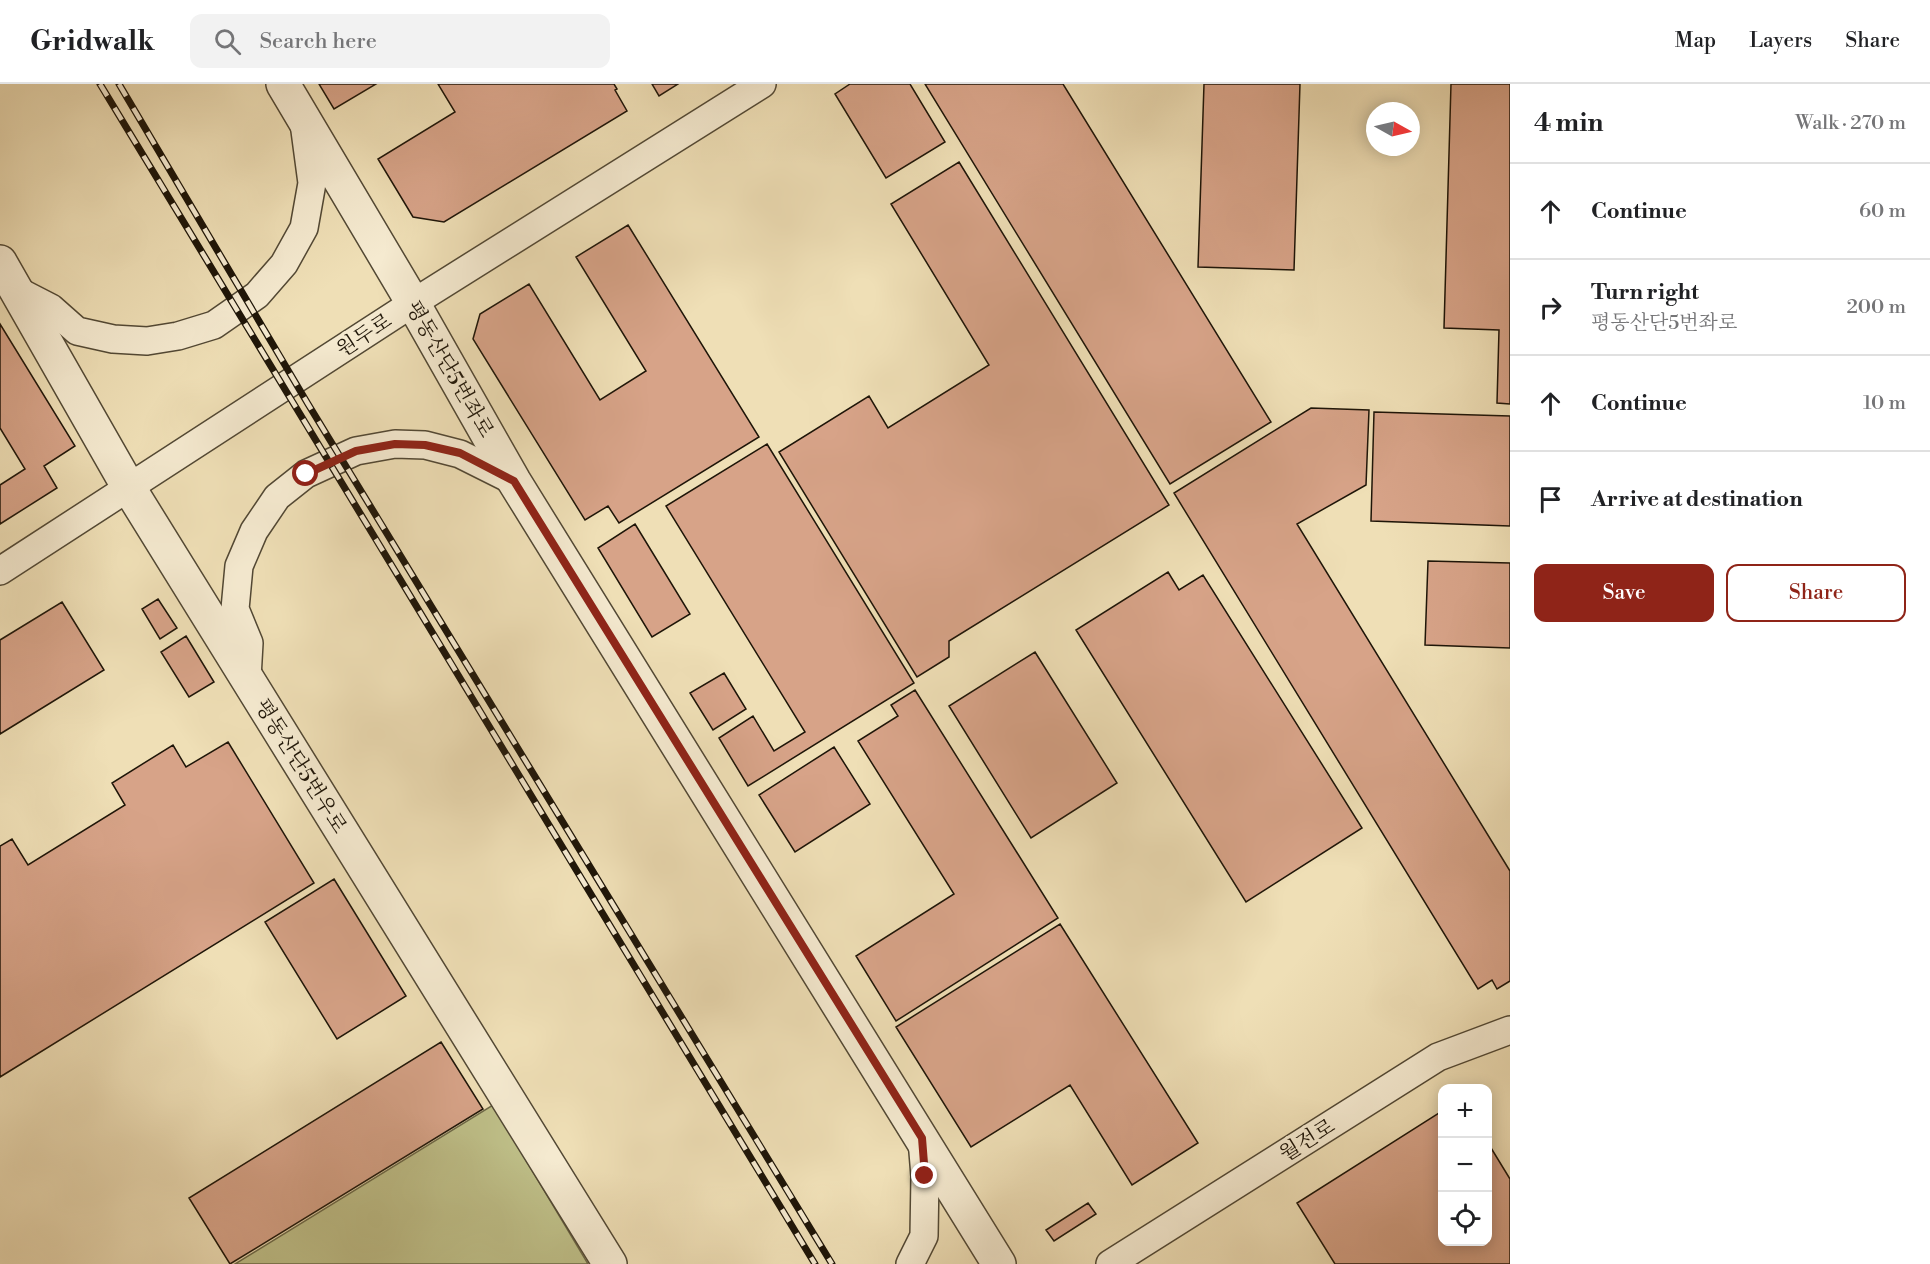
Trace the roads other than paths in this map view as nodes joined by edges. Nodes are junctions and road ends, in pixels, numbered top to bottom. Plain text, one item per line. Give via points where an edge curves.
1 (283, 84) edge
2 (762, 84) edge
3 (304, 120) junction
4 (0, 262) edge
5 (16, 290) junction
6 (413, 303) junction
7 (514, 481) junction
8 (129, 488) junction
9 (0, 571) edge
10 (247, 678) junction
11 (1510, 1030) edge
12 (922, 1138) junction
13 (610, 1264) edge
14 (910, 1264) edge
15 (999, 1264) edge
16 (1110, 1264) edge

1 - 3 street, 평동산단5번좌로
2 - 6 street, 원두로
3 - 5 street via 312,183 304,228 284,264 257,296 214,325 158,339 113,339 77,331 51,308
3 - 6 street, 평동산단5번좌로
4 - 5 street, 평동산단5번우로
5 - 8 street, 평동산단5번우로
6 - 7 street, 평동산단5번좌로
6 - 8 street, 원두로
7 - 10 street via 460,453 425,445 395,444 356,451 306,474 277,497 254,531 239,567 235,609 249,643
7 - 12 street, 평동산단5번좌로
8 - 9 street, 원두로
8 - 10 street, 평동산단5번우로
10 - 13 street, 평동산단5번우로
11 - 16 street, 월전로 via 1438,1057
12 - 14 street via 924,1236
12 - 15 street, 평동산단5번좌로

